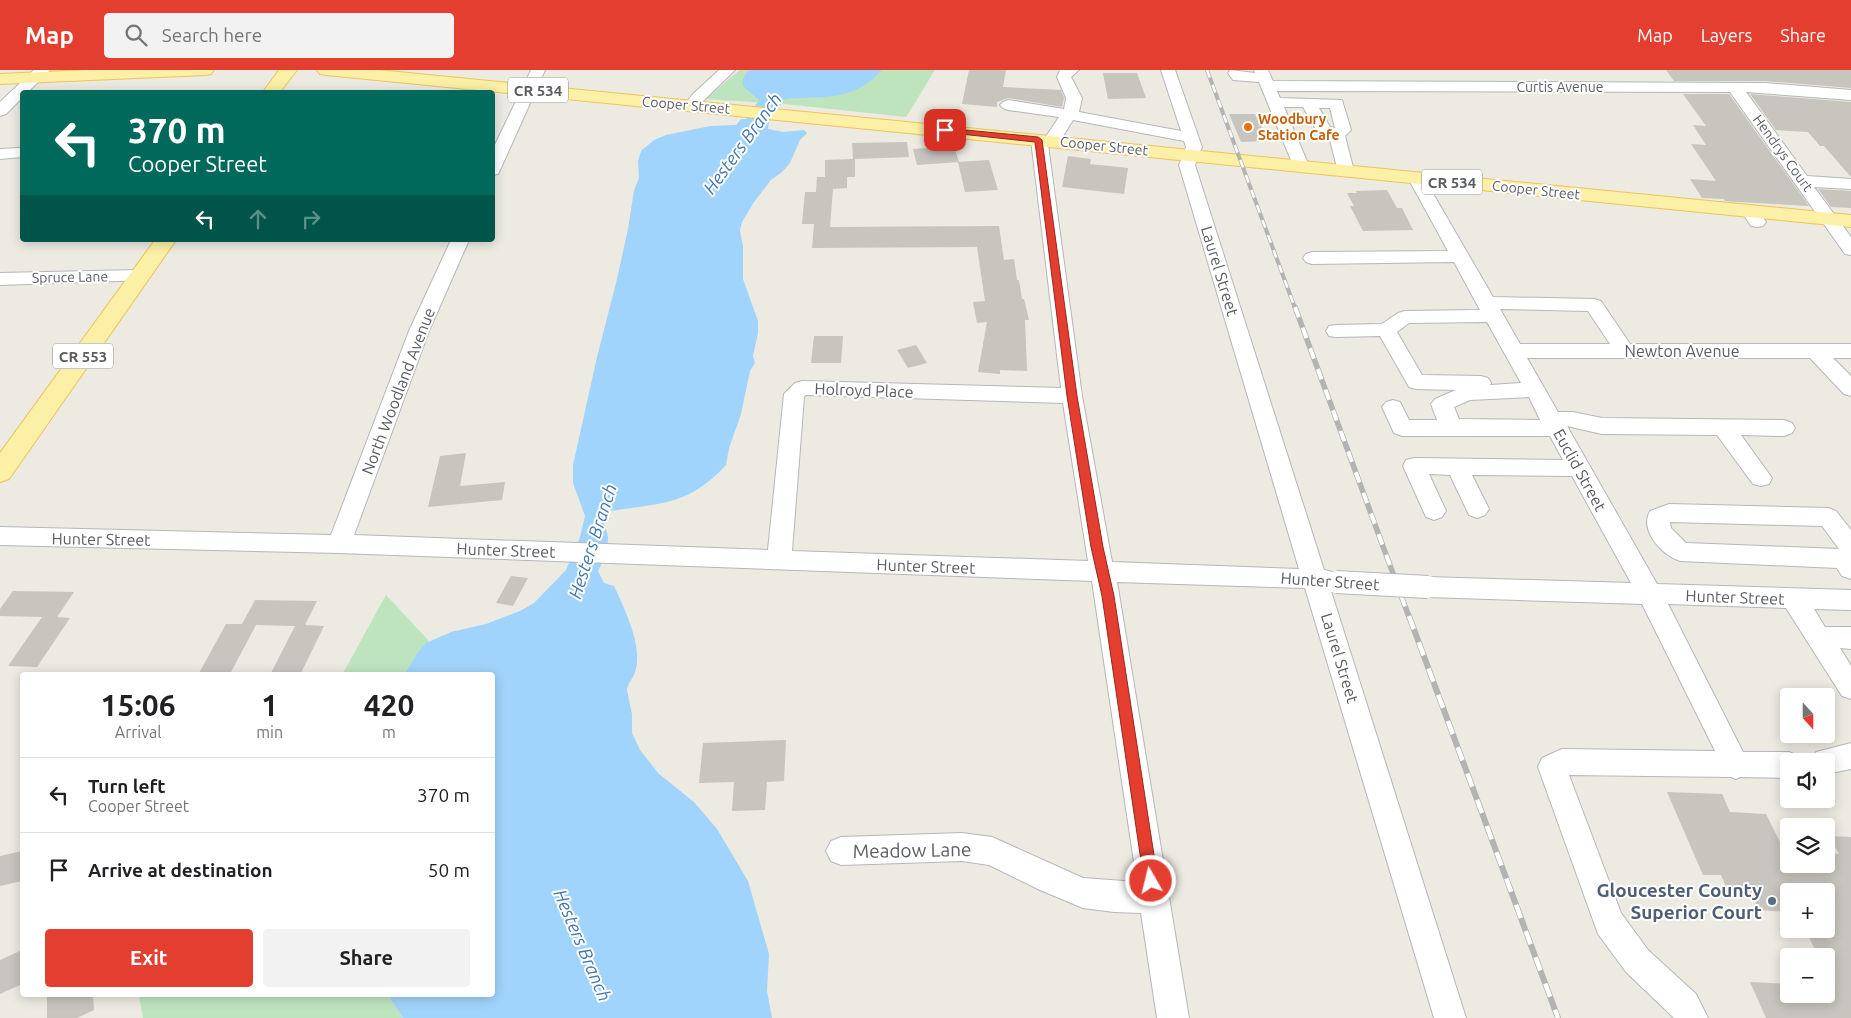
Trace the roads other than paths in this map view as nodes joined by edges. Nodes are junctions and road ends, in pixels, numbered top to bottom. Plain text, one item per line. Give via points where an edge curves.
1 (205, 70) edge
2 (288, 70) edge
3 (326, 70) edge
4 (538, 70) edge
5 (728, 70) edge
6 (1072, 70) edge
7 (1168, 70) edge
8 (1696, 70) edge
9 (1235, 73) dead end
10 (39, 74) edge
11 (1264, 78) edge
12 (0, 79) edge
13 (1710, 88) junction
14 (1735, 88) junction
15 (529, 89) junction
16 (22, 90) edge
17 (273, 90) edge
18 (20, 92) edge
19 (1851, 95) edge
20 (1275, 102) junction
21 (1308, 103) junction
22 (1008, 105) dead end
23 (692, 106) junction
24 (0, 111) edge
25 (1070, 115) junction
26 (1336, 134) junction
27 (1045, 140) junction
28 (1191, 146) junction
29 (19, 153) dead end
30 (0, 154) edge
31 (495, 163) edge
32 (1301, 166) junction
33 (1346, 171) junction
34 (1416, 178) junction
35 (1803, 181) junction
36 (1851, 184) edge
37 (1830, 219) junction
38 (1851, 221) edge
39 (165, 242) edge
40 (459, 242) edge
41 (1851, 250) edge
42 (1459, 256) junction
43 (1312, 258) dead end
44 (140, 276) junction
45 (0, 279) edge
46 (1489, 310) junction
47 (1336, 330) dead end
48 (1386, 330) junction
49 (1512, 351) junction
50 (1624, 351) junction
51 (1815, 351) junction
52 (1851, 351) edge
53 (1533, 387) junction
54 (1851, 389) edge
55 (1072, 396) junction
56 (1393, 407) dead end
57 (1553, 423) junction
58 (1451, 427) junction
59 (1723, 427) junction
60 (1784, 428) dead end
61 (1457, 466) junction
62 (1579, 468) junction
63 (0, 472) edge
64 (1761, 478) dead end
65 (1477, 509) dead end
66 (1434, 511) dead end
67 (0, 536) edge
68 (339, 544) junction
69 (1851, 548) edge
70 (779, 560) junction
71 (1851, 569) edge
72 (1102, 573) junction
73 (1326, 580) junction
74 (1650, 594) junction
75 (1794, 598) junction
76 (1851, 600) edge
77 (1818, 637) junction
78 (1851, 638) edge
79 (1851, 688) edge
80 (1851, 756) edge
81 (1835, 760) edge
82 (1780, 765) edge
83 (1736, 766) junction
84 (841, 851) dead end
85 (1153, 898) junction
86 (1173, 1018) edge
87 (1450, 1018) edge
88 (1692, 1018) edge

1 - 10 main road
2 - 17 main road
3 - 15 main road, Cooper Street / CR 534
4 - 15 street
5 - 23 street
6 - 25 street via 1064,77 1074,99
7 - 28 street, Laurel Street
8 - 13 street
9 - 11 street, Curtis Avenue via 1238,77
10 - 12 main road
10 - 16 street
11 - 13 street, Curtis Avenue
11 - 20 street
13 - 14 street, Curtis Avenue
14 - 19 street, Curtis Avenue
14 - 35 street, Hendrys Court
15 - 23 main road, Cooper Street / CR 534
15 - 31 street
18 - 24 street
20 - 21 street
20 - 32 street
21 - 26 street via 1324,130
21 - 26 street via 1337,103 1343,130
22 - 25 street
23 - 27 main road, Cooper Street / CR 534
25 - 27 street via 1054,136
25 - 28 street
26 - 33 street
27 - 28 main road, Cooper Street / CR 534
27 - 55 street
28 - 32 main road, Cooper Street / CR 534
28 - 73 street, Laurel Street via 1187,165
29 - 30 street
32 - 33 main road, Cooper Street / CR 534
33 - 34 main road, Cooper Street / CR 534
34 - 37 main road, Cooper Street / CR 534 via 1754,216
34 - 42 street, Euclid Street
35 - 36 street
35 - 37 street, Hendrys Court
37 - 38 main road, Cooper Street / CR 534
37 - 41 street, Hendrys Court
39 - 44 main road, CR 553
40 - 68 street, North Woodland Avenue via 419,331
42 - 43 street
42 - 46 street, Euclid Street
44 - 45 street, Spruce Lane
44 - 63 main road, CR 553
46 - 48 street via 1404,317
46 - 49 street, Euclid Street
46 - 50 street via 1594,305
47 - 48 street
48 - 53 street via 1416,382
49 - 50 street, Newton Avenue
49 - 53 street, Euclid Street
50 - 51 street, Newton Avenue
51 - 52 street, Newton Avenue
51 - 54 street
53 - 57 street, Euclid Street
53 - 58 street via 1467,393 1442,404
55 - 70 street, Holroyd Place via 802,388 794,394
55 - 72 street
56 - 58 street via 1402,428
57 - 58 street
57 - 59 street via 1573,420 1602,426
57 - 62 street, Euclid Street
59 - 60 street
59 - 64 street
61 - 62 street
61 - 65 street
61 - 66 street via 1414,466
62 - 74 street, Euclid Street
67 - 68 street, Hunter Street
68 - 70 street, Hunter Street
69 - 71 street via 1828,517 1669,513 1658,517 1660,532 1680,552 1844,559
70 - 72 street, Hunter Street
72 - 73 street, Hunter Street
72 - 85 street
73 - 74 street, Hunter Street, bridge via 1428,587
73 - 87 street, Laurel Street
74 - 75 street, Hunter Street
74 - 83 street, Euclid Street
75 - 76 street, Hunter Street
75 - 77 street
77 - 78 street
77 - 79 street
80 - 81 street
82 - 83 street
83 - 88 street via 1562,762 1552,768 1609,923 1637,960 1685,1005
84 - 85 street, Meadow Lane via 962,847 992,851 1083,893
85 - 86 street

